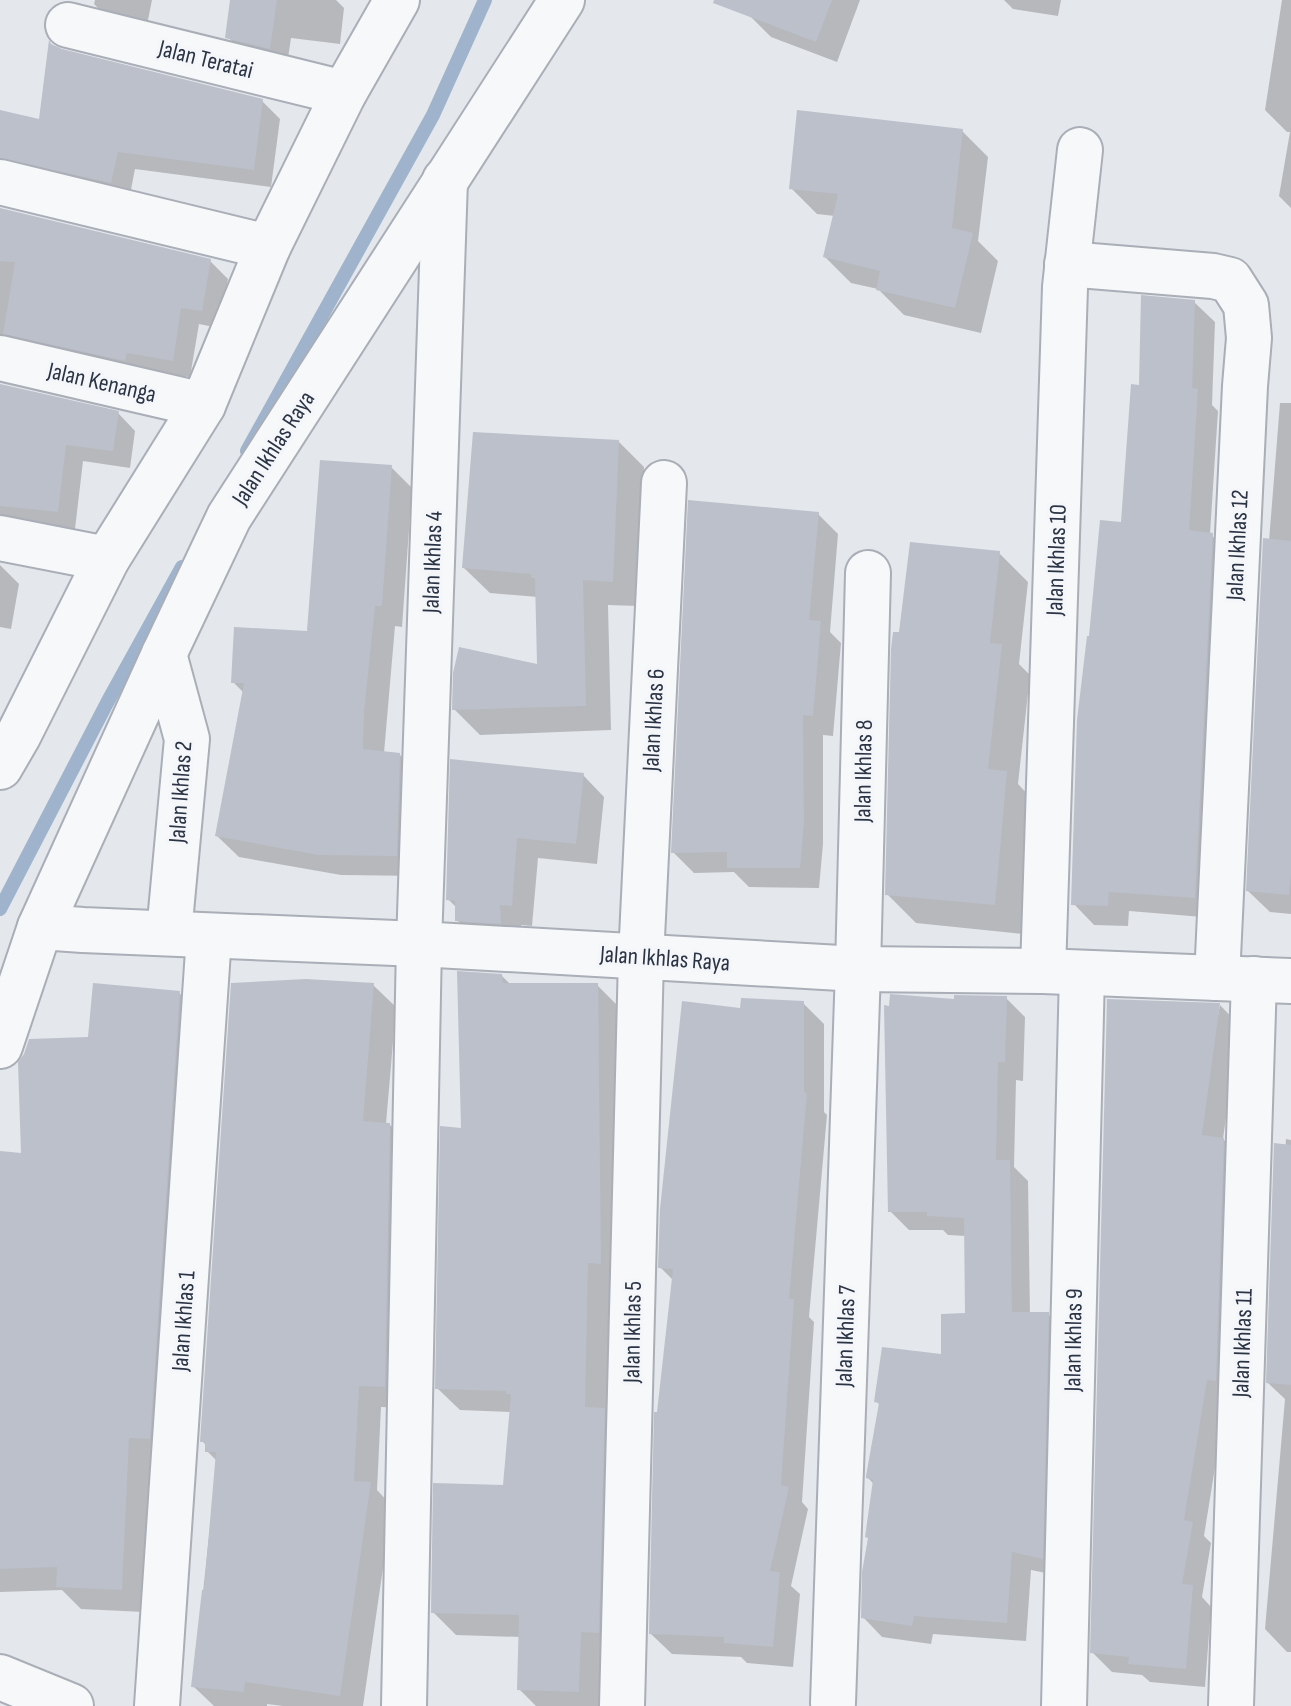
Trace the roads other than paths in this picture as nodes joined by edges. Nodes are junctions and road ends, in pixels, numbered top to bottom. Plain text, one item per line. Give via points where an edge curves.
1 (397, 0) edge
2 (562, 0) edge
3 (68, 25) dead end
4 (344, 93) junction
5 (1080, 150) dead end
6 (445, 180) junction
7 (0, 182) edge
8 (268, 247) junction
9 (1067, 264) junction
10 (0, 358) edge
11 (203, 405) junction
12 (664, 483) dead end
13 (0, 538) edge
14 (107, 559) junction
15 (868, 573) dead end
16 (164, 654) junction
17 (6, 745) edge
18 (40, 927) junction
19 (189, 935) junction
20 (419, 944) junction
21 (641, 958) junction
22 (858, 969) junction
23 (1062, 972) junction
24 (1254, 979) edge
25 (0, 1046) edge
26 (0, 1677) edge
27 (835, 1705) edge
28 (71, 1706) edge
29 (157, 1706) edge
30 (404, 1706) edge
31 (622, 1706) edge
32 (1064, 1706) edge
33 (1231, 1706) edge

1 - 4 street
2 - 6 street, Jalan Ikhlas Raya
3 - 4 street, Jalan Teratai
4 - 8 street
5 - 9 street, Jalan Ikhlas 10
6 - 16 street, Jalan Ikhlas Raya via 229,517
6 - 20 street, Jalan Ikhlas 4
7 - 8 street
8 - 11 street
9 - 23 street, Jalan Ikhlas 10
9 - 24 street, Jalan Ikhlas 12 via 1213,276 1230,280 1246,305 1243,417
10 - 11 street, Jalan Kenanga
11 - 14 street
12 - 21 street, Jalan Ikhlas 6
13 - 14 street
14 - 17 street
15 - 22 street, Jalan Ikhlas 8
16 - 18 street, Jalan Ikhlas Raya
16 - 19 street, Jalan Ikhlas 2 via 187,739
18 - 19 street, Jalan Ikhlas Raya
18 - 25 street, Jalan Ikhlas Raya
19 - 20 street, Jalan Ikhlas Raya
19 - 29 street, Jalan Ikhlas 1
20 - 21 street, Jalan Ikhlas Raya
20 - 30 street, Jalan Ikhlas 4
21 - 22 street, Jalan Ikhlas Raya
21 - 31 street, Jalan Ikhlas 5
22 - 23 street, Jalan Ikhlas Raya
22 - 27 street, Jalan Ikhlas 7
23 - 24 street, Jalan Ikhlas Raya
23 - 32 street, Jalan Ikhlas 9
24 - 33 street, Jalan Ikhlas 11
26 - 28 street

